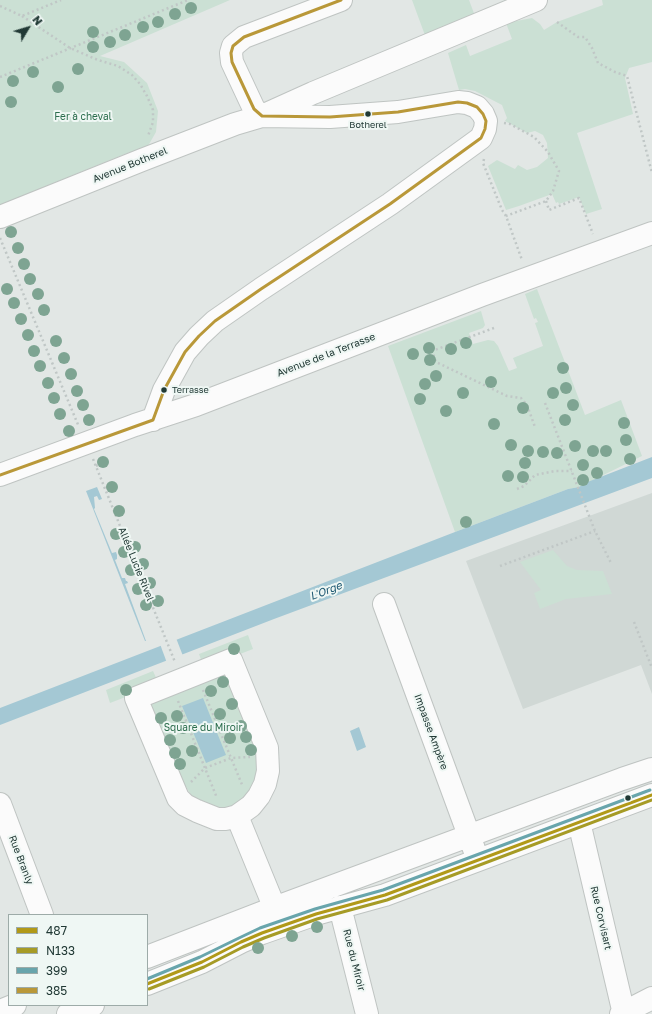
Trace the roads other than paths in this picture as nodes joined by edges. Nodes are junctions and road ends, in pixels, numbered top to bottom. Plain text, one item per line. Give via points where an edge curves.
1 (341, 0) edge
2 (536, 0) edge
3 (262, 116) junction
4 (0, 217) edge
5 (652, 233) edge
6 (153, 420) junction
7 (0, 475) edge
8 (384, 604) dead end
9 (652, 769) edge
10 (652, 795) edge
11 (0, 804) edge
12 (238, 814) junction
13 (579, 822) junction
14 (469, 836) junction
15 (478, 860) junction
16 (340, 907) junction
17 (42, 914) edge
18 (278, 917) junction
19 (148, 957) edge
20 (148, 984) edge
21 (652, 998) edge
22 (12, 1006) edge
23 (0, 1011) edge
24 (367, 1014) edge
25 (623, 1014) edge

1 - 3 street via 244,36 233,46 232,62 254,109
2 - 3 street
3 - 4 street, Avenue Botherel via 142,160
3 - 6 street via 338,116 398,112 458,102 477,107 486,121 481,138 465,151 215,321 185,352 164,390
5 - 6 street, Avenue de la Terrasse
6 - 7 street, Avenue de la Terrasse
8 - 14 street, Impasse Ampère
9 - 14 street
10 - 13 street
11 - 17 street, Rue Branly
12 - 12 street via 259,796 265,784 268,759 267,748 231,660 181,675 136,698 178,798 185,805 217,819
12 - 18 street
13 - 15 street
13 - 25 street, Rue Corvisart
14 - 15 street, Impasse Ampère
14 - 18 street
15 - 16 street via 385,895
16 - 18 street via 316,914
16 - 24 street, Rue du Miroir
18 - 19 street
18 - 20 street via 241,942 202,962
21 - 25 street
22 - 23 street

